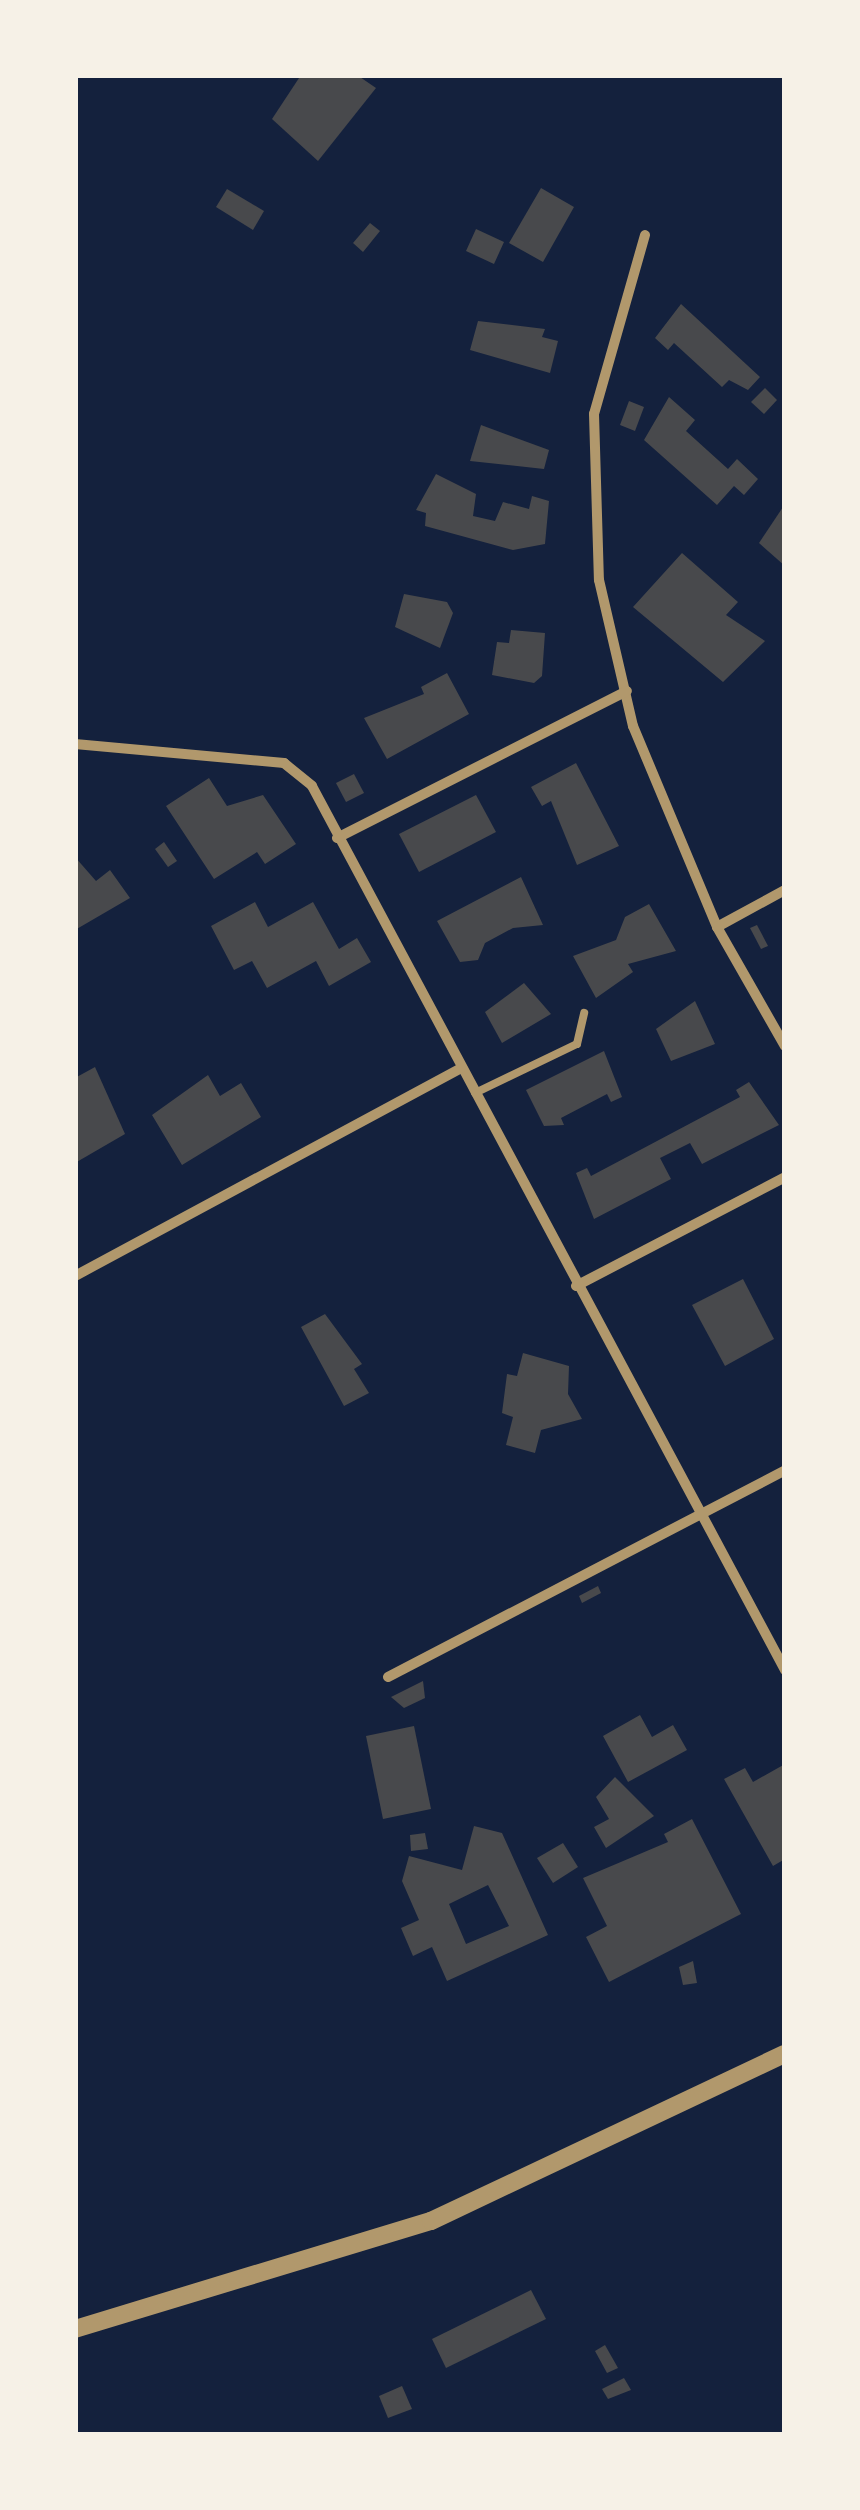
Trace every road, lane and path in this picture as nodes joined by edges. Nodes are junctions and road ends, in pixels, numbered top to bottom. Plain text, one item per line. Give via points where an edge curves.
1 (645, 235) dead end
2 (627, 692) junction
3 (75, 744) edge
4 (337, 838) junction
5 (785, 890) edge
6 (716, 927) junction
7 (584, 1012) dead end
8 (785, 1046) edge
9 (461, 1068) junction
10 (475, 1094) junction
11 (785, 1176) edge
12 (75, 1276) edge
13 (576, 1286) junction
14 (785, 1470) edge
15 (697, 1515) junction
16 (785, 1670) edge
17 (388, 1676) dead end
18 (785, 2054) edge
19 (75, 2328) edge

1 - 2 street via 594,414 598,580
2 - 4 street
2 - 6 street via 633,726
3 - 4 street via 284,763 312,786
4 - 9 street
5 - 6 street
6 - 8 street
7 - 10 lane via 577,1044
9 - 10 street
9 - 12 street
10 - 13 street
11 - 13 street
13 - 15 street
14 - 15 street
15 - 16 street
15 - 17 street
18 - 19 street via 430,2221

